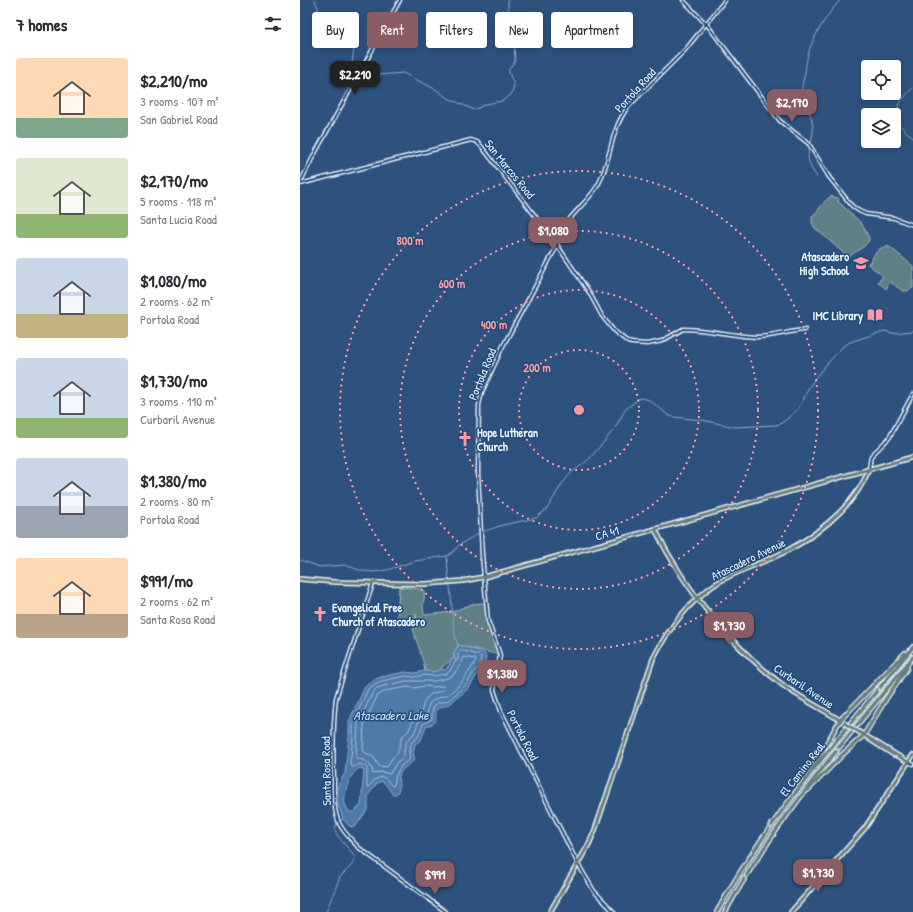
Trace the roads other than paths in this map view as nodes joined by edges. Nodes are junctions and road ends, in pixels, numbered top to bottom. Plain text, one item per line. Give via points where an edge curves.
1 (400, 0) edge
2 (683, 0) edge
3 (726, 0) edge
4 (707, 24) junction
5 (300, 184) edge
6 (913, 225) edge
7 (557, 246) junction
8 (805, 330) dead end
9 (913, 394) edge
10 (913, 457) edge
11 (869, 469) junction
12 (655, 529) junction
13 (484, 577) junction
14 (300, 579) edge
15 (373, 583) junction
16 (697, 598) junction
17 (913, 646) edge
18 (913, 658) edge
19 (840, 720) junction
20 (864, 735) junction
21 (913, 755) edge
22 (908, 762) junction
23 (913, 764) edge
24 (807, 778) junction
25 (795, 804) junction
26 (578, 864) junction
27 (446, 912) edge
28 (550, 912) edge
29 (614, 912) edge
30 (716, 912) edge
31 (724, 912) edge
32 (791, 912) edge

1 - 5 street
2 - 4 street
3 - 4 street, Portola Road
4 - 6 street via 780,121 808,144 852,206 866,214 894,218
4 - 7 street, Portola Road via 619,120 599,183 565,225
5 - 7 street, San Marcos Road via 471,140 482,146
7 - 8 street, San Marcos Road via 609,326 632,343 659,342 683,329 762,337
7 - 13 street, Portola Road via 503,346 478,409 478,472
9 - 11 street, Atascadero Avenue via 889,438 871,456
10 - 11 main road, CA 41 / CA 41
11 - 12 main road, CA 41 / CA 41
11 - 16 main road, Atascadero Avenue via 853,496 820,530 788,550 729,576
12 - 13 main road, CA 41 / CA 41
12 - 16 main road, Curbaril Avenue via 671,560
13 - 15 main road, CA 41 / CA 41 via 426,584
13 - 26 street, Portola Road via 488,621 500,655 494,690 498,704
14 - 15 main road, CA 41 / CA 41
15 - 27 street, Santa Rosa Road via 336,698 333,760 336,813 341,827 358,847
16 - 19 main road, Curbaril Avenue via 731,638 774,677 791,691
16 - 26 main road, Atascadero Avenue via 677,619 653,659 595,830
17 - 19 highway
17 -> 24 highway, El Camino Real
18 - 20 highway
25 -> 18 highway, El Camino Real
19 - 20 main road, Curbaril Avenue, bridge
19 - 24 highway
20 - 22 main road, Curbaril Avenue
20 - 25 highway
21 - 22 main road
22 - 23 street, Curbaril Avenue
22 - 32 main road via 865,828
24 -> 30 highway, El Camino Real via 767,832
31 -> 25 highway, El Camino Real via 752,865
26 - 28 main road, Atascadero Avenue
26 - 29 street, Portola Road via 594,891

